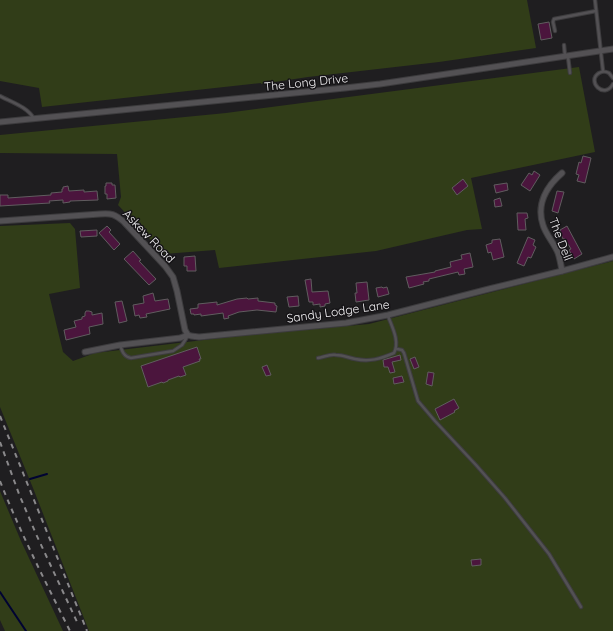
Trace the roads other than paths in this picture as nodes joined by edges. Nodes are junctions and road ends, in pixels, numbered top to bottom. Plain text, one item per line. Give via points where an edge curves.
1 (595, 0) edge
2 (596, 11) junction
3 (555, 31) dead end
4 (564, 45) dead end
5 (613, 49) edge
6 (600, 50) junction
7 (566, 56) junction
8 (603, 72) junction
9 (570, 73) dead end
10 (613, 78) edge
11 (613, 84) edge
12 (0, 96) edge
13 (34, 119) junction
14 (0, 122) edge
15 (562, 173) dead end
16 (0, 221) edge
17 (613, 257) edge
18 (562, 271) junction
19 (388, 315) junction
20 (188, 335) junction
21 (120, 344) junction
22 (397, 348) junction
23 (85, 352) dead end
24 (318, 358) dead end
25 (582, 607) dead end

1 - 2 lane
2 - 3 lane via 554,19
2 - 6 lane
4 - 7 lane
5 - 6 street, The Long Drive
6 - 7 street, The Long Drive
6 - 8 lane
7 - 9 lane
7 - 13 street, The Long Drive via 359,86
8 - 10 lane via 609,73
8 - 11 lane via 596,77 595,83 598,88 606,90
12 - 13 lane via 26,110
13 - 14 street, The Long Drive
15 - 18 street, The Dell via 545,192 541,212 543,226 556,250
16 - 20 street, Askew Road via 100,214 118,217 173,277
17 - 18 street, Sandy Lodge Lane
18 - 19 street, Sandy Lodge Lane
19 - 20 street, Sandy Lodge Lane via 346,322 199,337
19 - 22 lane
20 - 21 street, Sandy Lodge Lane
20 - 21 lane via 182,345 173,351 131,358 122,351
21 - 23 street, Sandy Lodge Lane
22 - 24 lane via 394,353 380,359 353,359 338,355
22 - 25 lane via 404,353 418,401 505,498 549,554

